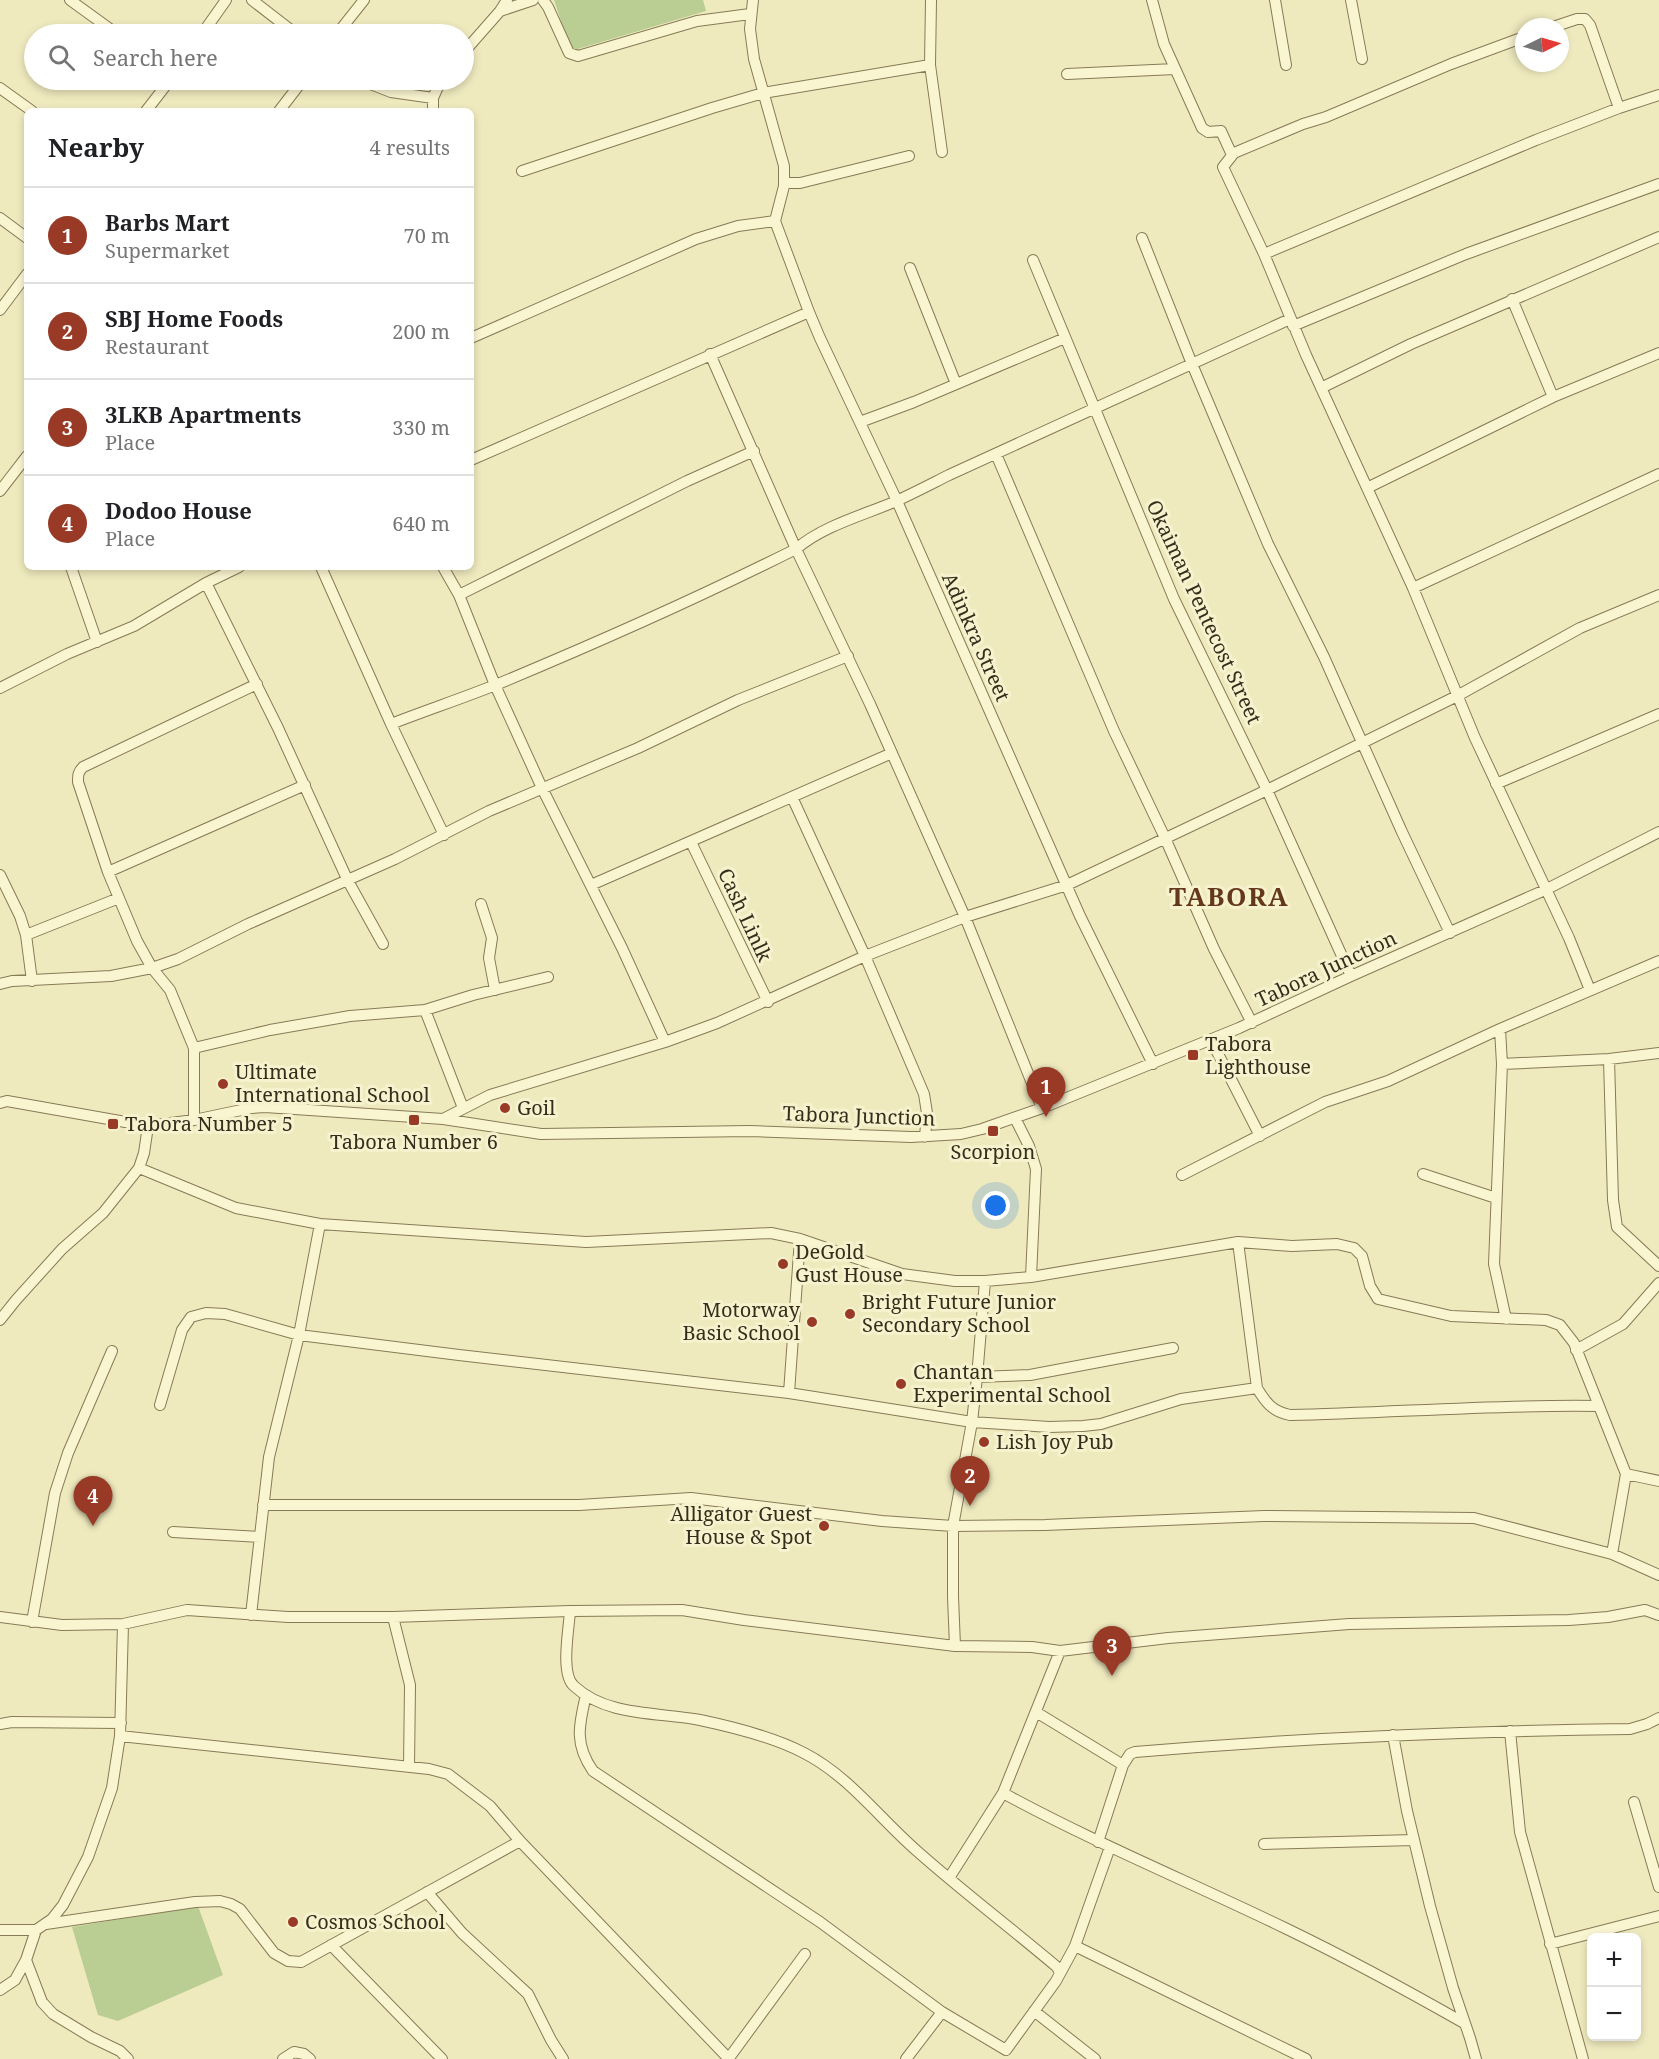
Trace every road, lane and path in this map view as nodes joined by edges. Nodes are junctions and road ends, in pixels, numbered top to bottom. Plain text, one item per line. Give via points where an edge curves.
1 (70, 0) edge
2 (226, 0) edge
3 (252, 0) edge
4 (364, 0) edge
5 (507, 0) edge
6 (533, 0) edge
7 (543, 0) edge
8 (753, 0) edge
9 (931, 0) edge
10 (1152, 0) edge
11 (1275, 0) edge
12 (1351, 0) edge
13 (500, 11) junction
14 (750, 14) junction
15 (1569, 21) edge
16 (103, 24) edge
17 (209, 24) edge
18 (283, 24) edge
19 (345, 24) edge
20 (1515, 40) edge
21 (474, 41) edge
22 (1362, 59) dead end
23 (930, 65) junction
24 (1286, 65) dead end
25 (1175, 69) junction
26 (1067, 74) dead end
27 (0, 88) edge
28 (162, 90) edge
29 (295, 90) edge
30 (386, 90) edge
31 (437, 90) edge
32 (763, 93) junction
33 (1659, 95) edge
34 (433, 98) junction
35 (28, 108) edge
36 (148, 108) edge
37 (281, 108) edge
38 (433, 108) edge
39 (1619, 108) junction
40 (942, 152) dead end
41 (1231, 152) junction
42 (909, 156) dead end
43 (522, 171) dead end
44 (1659, 184) edge
45 (784, 185) junction
46 (0, 218) edge
47 (776, 221) junction
48 (24, 236) edge
49 (1659, 237) edge
50 (1142, 238) dead end
51 (1264, 254) junction
52 (1033, 260) dead end
53 (910, 268) dead end
54 (24, 278) edge
55 (1512, 299) junction
56 (0, 310) edge
57 (808, 312) junction
58 (1292, 322) junction
59 (474, 337) edge
60 (1065, 338) junction
61 (1659, 353) edge
62 (710, 354) junction
63 (1192, 364) junction
64 (956, 384) junction
65 (1321, 388) junction
66 (1553, 397) junction
67 (1095, 409) junction
68 (860, 422) junction
69 (754, 451) junction
70 (996, 454) junction
71 (474, 459) edge
72 (24, 465) edge
73 (1659, 474) edge
74 (1366, 488) junction
75 (0, 491) edge
76 (897, 501) junction
77 (796, 549) junction
78 (72, 570) edge
79 (233, 570) edge
80 (322, 570) edge
81 (445, 570) edge
82 (206, 583) junction
83 (1413, 588) junction
84 (459, 595) junction
85 (1659, 595) edge
86 (97, 642) junction
87 (848, 656) junction
88 (257, 684) junction
89 (495, 685) junction
90 (0, 688) edge
91 (1456, 696) junction
92 (1659, 714) edge
93 (391, 724) junction
94 (1363, 743) junction
95 (892, 753) junction
96 (1496, 784) junction
97 (305, 785) junction
98 (542, 788) junction
99 (1267, 790) junction
100 (792, 797) junction
101 (1659, 832) edge
102 (444, 835) junction
103 (1165, 838) junction
104 (691, 842) junction
105 (108, 872) junction
106 (0, 875) edge
107 (348, 880) junction
108 (591, 885) junction
109 (1067, 885) junction
110 (1545, 890) junction
111 (119, 898) junction
112 (481, 904) dead end
113 (965, 917) junction
114 (1450, 933) junction
115 (26, 935) junction
116 (383, 944) dead end
117 (865, 956) junction
118 (1659, 961) edge
119 (152, 968) junction
120 (1351, 976) junction
121 (548, 977) dead end
122 (32, 981) junction
123 (0, 984) edge
124 (495, 990) junction
125 (1590, 990) junction
126 (768, 1002) junction
127 (425, 1010) junction
128 (1252, 1023) junction
129 (1500, 1029) junction
130 (1211, 1040) junction
131 (665, 1042) junction
132 (194, 1048) junction
133 (1659, 1053) edge
134 (1609, 1059) junction
135 (1153, 1064) junction
136 (1502, 1064) junction
137 (0, 1103) edge
138 (463, 1108) junction
139 (1042, 1108) junction
140 (1015, 1118) junction
141 (443, 1119) junction
142 (194, 1120) junction
143 (148, 1126) junction
144 (1260, 1136) junction
145 (925, 1137) junction
146 (139, 1168) junction
147 (1423, 1174) dead end
148 (1182, 1175) dead end
149 (1496, 1198) junction
150 (320, 1224) junction
151 (800, 1239) junction
152 (1238, 1242) junction
153 (1659, 1266) edge
154 (1031, 1277) junction
155 (985, 1281) junction
156 (1659, 1283) edge
157 (1506, 1319) junction
158 (0, 1320) edge
159 (299, 1335) junction
160 (1173, 1348) dead end
161 (1576, 1350) junction
162 (112, 1351) dead end
163 (977, 1377) junction
164 (1257, 1388) junction
165 (789, 1393) junction
166 (160, 1405) dead end
167 (1599, 1406) junction
168 (972, 1422) junction
169 (1626, 1474) junction
170 (1659, 1481) edge
171 (263, 1505) junction
172 (953, 1526) junction
173 (173, 1532) dead end
174 (260, 1537) junction
175 (1612, 1554) junction
176 (1659, 1575) edge
177 (570, 1611) junction
178 (251, 1615) junction
179 (1659, 1615) edge
180 (0, 1617) edge
181 (393, 1617) junction
182 (32, 1622) junction
183 (123, 1624) junction
184 (955, 1646) junction
185 (1060, 1651) junction
186 (586, 1695) junction
187 (1036, 1712) junction
188 (1659, 1718) edge
189 (121, 1723) junction
190 (0, 1724) edge
191 (1510, 1731) junction
192 (1393, 1735) junction
193 (120, 1736) junction
194 (1123, 1765) junction
195 (409, 1767) junction
196 (1003, 1792) junction
197 (1634, 1802) dead end
198 (1414, 1840) junction
199 (520, 1841) junction
200 (1098, 1842) junction
201 (1264, 1844) dead end
202 (1110, 1847) junction
203 (949, 1878) junction
204 (1659, 1887) edge
205 (427, 1892) junction
206 (1659, 1916) edge
207 (41, 1927) junction
208 (0, 1930) edge
209 (1550, 1944) junction
210 (331, 1945) junction
211 (1075, 1946) junction
212 (805, 1954) dead end
213 (26, 1960) junction
214 (1060, 1973) junction
215 (0, 1990) edge
216 (942, 2012) junction
217 (1034, 2012) junction
218 (1464, 2023) junction
219 (1006, 2050) junction
220 (128, 2059) edge
221 (283, 2059) edge
222 (310, 2059) edge
223 (442, 2059) edge
224 (563, 2059) edge
225 (729, 2059) edge
226 (906, 2059) edge
227 (1016, 2059) edge
228 (1095, 2059) edge
229 (1306, 2059) edge
230 (1476, 2059) edge
231 (1583, 2059) edge

1 - 16 street
2 - 17 street
3 - 18 street
4 - 19 street
5 - 13 street
6 - 13 street
7 - 14 street via 569,54 578,56 697,21
8 - 14 street
9 - 23 street
10 - 25 street
11 - 24 street
12 - 22 street
13 - 21 street
14 - 32 street via 754,59
15 - 39 street via 1585,20 1590,25
20 - 41 street
23 - 32 street
23 - 40 street
25 - 26 street
25 - 41 street via 1202,128 1208,132 1221,131
27 - 35 street
28 - 36 street
29 - 37 street
30 - 34 street
31 - 34 street
32 - 43 street
32 - 45 street via 784,166
33 - 39 street
34 - 38 street
39 - 51 street
41 - 51 street via 1222,167
42 - 45 street
44 - 58 street
45 - 47 street
46 - 48 street
47 - 57 street, Adinkra Street
47 - 59 street via 738,226 696,239
49 - 55 street
50 - 63 street
51 - 58 street
52 - 60 street, Okaiman Pentecost Street
53 - 64 street
54 - 56 street
55 - 65 street
55 - 66 street
57 - 62 street
57 - 68 street, Adinkra Street
58 - 63 street
58 - 65 street
60 - 64 street
60 - 67 street, Okaiman Pentecost Street
61 - 66 street
62 - 69 street
62 - 71 street
63 - 67 street
63 - 94 street via 1268,544
64 - 68 street
65 - 74 street
66 - 74 street
67 - 70 street
67 - 99 street, Okaiman Pentecost Street via 1174,599
68 - 76 street, Adinkra Street
69 - 77 street
69 - 84 street
70 - 76 street
70 - 103 street via 1114,731
72 - 75 street
73 - 83 street
74 - 83 street
76 - 77 street via 820,532
76 - 109 street, Adinkra Street
77 - 87 street
77 - 89 street via 685,603
78 - 86 street
79 - 82 street
80 - 93 street
81 - 84 street
82 - 86 street via 150,618
82 - 88 street
83 - 91 street
84 - 89 street
85 - 91 street via 1580,628
86 - 90 street
87 - 95 street
87 - 98 street via 738,700
88 - 97 street
88 - 105 street via 79,771 78,782
89 - 93 street
89 - 98 street
91 - 94 street
91 - 96 street
92 - 96 street
93 - 102 street
94 - 99 street
94 - 114 street
95 - 100 street
95 - 113 street
96 - 110 street
97 - 105 street
97 - 107 street
98 - 102 street
98 - 108 street
99 - 103 street
99 - 120 street, Okaiman Pentecost Street
100 - 104 street
100 - 117 street
101 - 110 street, Tabora Junction
102 - 107 street
103 - 109 street
103 - 128 street
104 - 108 street
104 - 126 street, Cash Linlk
105 - 111 street
106 - 115 street
107 - 116 street
107 - 119 street
108 - 131 street
109 - 113 street
109 - 135 street, Adinkra Street
110 - 114 street, Tabora Junction
110 - 125 street
111 - 115 street
111 - 119 street
112 - 124 street via 492,938 489,958
113 - 117 street
113 - 139 street
114 - 120 street, Tabora Junction
115 - 122 street
117 - 126 street
117 - 145 street via 924,1094
118 - 125 street
119 - 122 street via 111,976
119 - 132 street via 170,990
120 - 128 street, Tabora Junction
121 - 124 street
122 - 123 street
124 - 127 street
125 - 129 street
126 - 131 street
127 - 132 street via 350,1016
127 - 138 street
128 - 130 street, Tabora Junction
129 - 136 street
129 - 144 street via 1388,1081 1325,1102
130 - 135 street, Tabora Junction
130 - 144 street
131 - 138 street via 490,1095
132 - 142 street
133 - 134 street
134 - 136 street
134 - 153 street via 1617,1227
135 - 139 street, Tabora Junction
136 - 149 street
137 - 143 street, Tabora Junction via 7,1101
138 - 141 street
139 - 140 street, Tabora Junction
140 - 145 street, Tabora Junction via 961,1134
140 - 154 street via 1036,1169
141 - 142 street, Tabora Junction via 265,1107
141 - 145 street, Tabora Junction via 541,1134 750,1131
142 - 143 street, Tabora Junction
143 - 146 street
144 - 148 street
146 - 150 street via 236,1208
146 - 158 street via 104,1213 62,1249
147 - 149 street
149 - 157 street via 1494,1264
150 - 151 street via 586,1242 771,1233
150 - 159 street
151 - 155 street via 902,1274
151 - 165 street
152 - 154 street
152 - 157 street via 1337,1244 1354,1248 1362,1256 1377,1299 1451,1316
152 - 164 street
154 - 155 street
155 - 163 street
156 - 161 street via 1623,1324
157 - 161 street via 1546,1320 1560,1325
159 - 165 street
159 - 166 street via 225,1314 191,1317 182,1330
159 - 171 street via 268,1457
160 - 163 street via 1030,1375
161 - 167 street
162 - 182 street via 55,1493
163 - 168 street
164 - 167 street via 1272,1408 1290,1415
164 - 168 street via 1181,1399 1101,1424 1049,1427
165 - 168 street
167 - 169 street
168 - 172 street
169 - 170 street
169 - 175 street
171 - 172 street via 579,1505 691,1498
171 - 174 street
172 - 175 street via 1264,1516 1474,1518
172 - 184 street
173 - 174 street
174 - 178 street
175 - 176 street
177 - 181 street
177 - 184 street via 682,1611
177 - 186 street via 566,1666 573,1685
178 - 181 street
178 - 183 street via 187,1610
179 - 185 street via 1645,1610 1578,1619 1349,1624
180 - 182 street
181 - 195 street via 410,1685
182 - 183 street
183 - 189 street
184 - 185 street
185 - 187 street
186 - 203 street via 615,1707 699,1720 774,1740 802,1752 838,1775
186 - 216 street via 579,1726 580,1747 593,1771 820,1922
187 - 194 street
187 - 196 street
188 - 191 street via 1630,1729
189 - 190 street
189 - 193 street
191 - 192 street
191 - 209 street via 1520,1832
192 - 194 street via 1135,1752
192 - 198 street
193 - 195 street
193 - 207 street via 111,1788 88,1857 63,1905
194 - 200 street
195 - 199 street via 448,1774 490,1806
196 - 200 street
196 - 203 street
197 - 204 street
198 - 201 street
198 - 218 street
199 - 205 street
199 - 225 street
200 - 202 street
202 - 211 street
202 - 218 street via 1287,1929
203 - 214 street
205 - 210 street
205 - 224 street via 462,1932 528,1994
206 - 209 street
207 - 208 street
207 - 210 street via 220,1900 240,1909 274,1953 288,1961 301,1962
207 - 213 street
209 - 231 street
210 - 223 street
211 - 214 street
211 - 229 street
212 - 225 street
213 - 215 street via 15,1980
213 - 220 street via 42,2002 53,2014 120,2050
214 - 217 street
216 - 219 street
216 - 226 street
217 - 219 street
217 - 228 street
218 - 230 street
219 - 227 street
221 - 222 street via 294,2052

